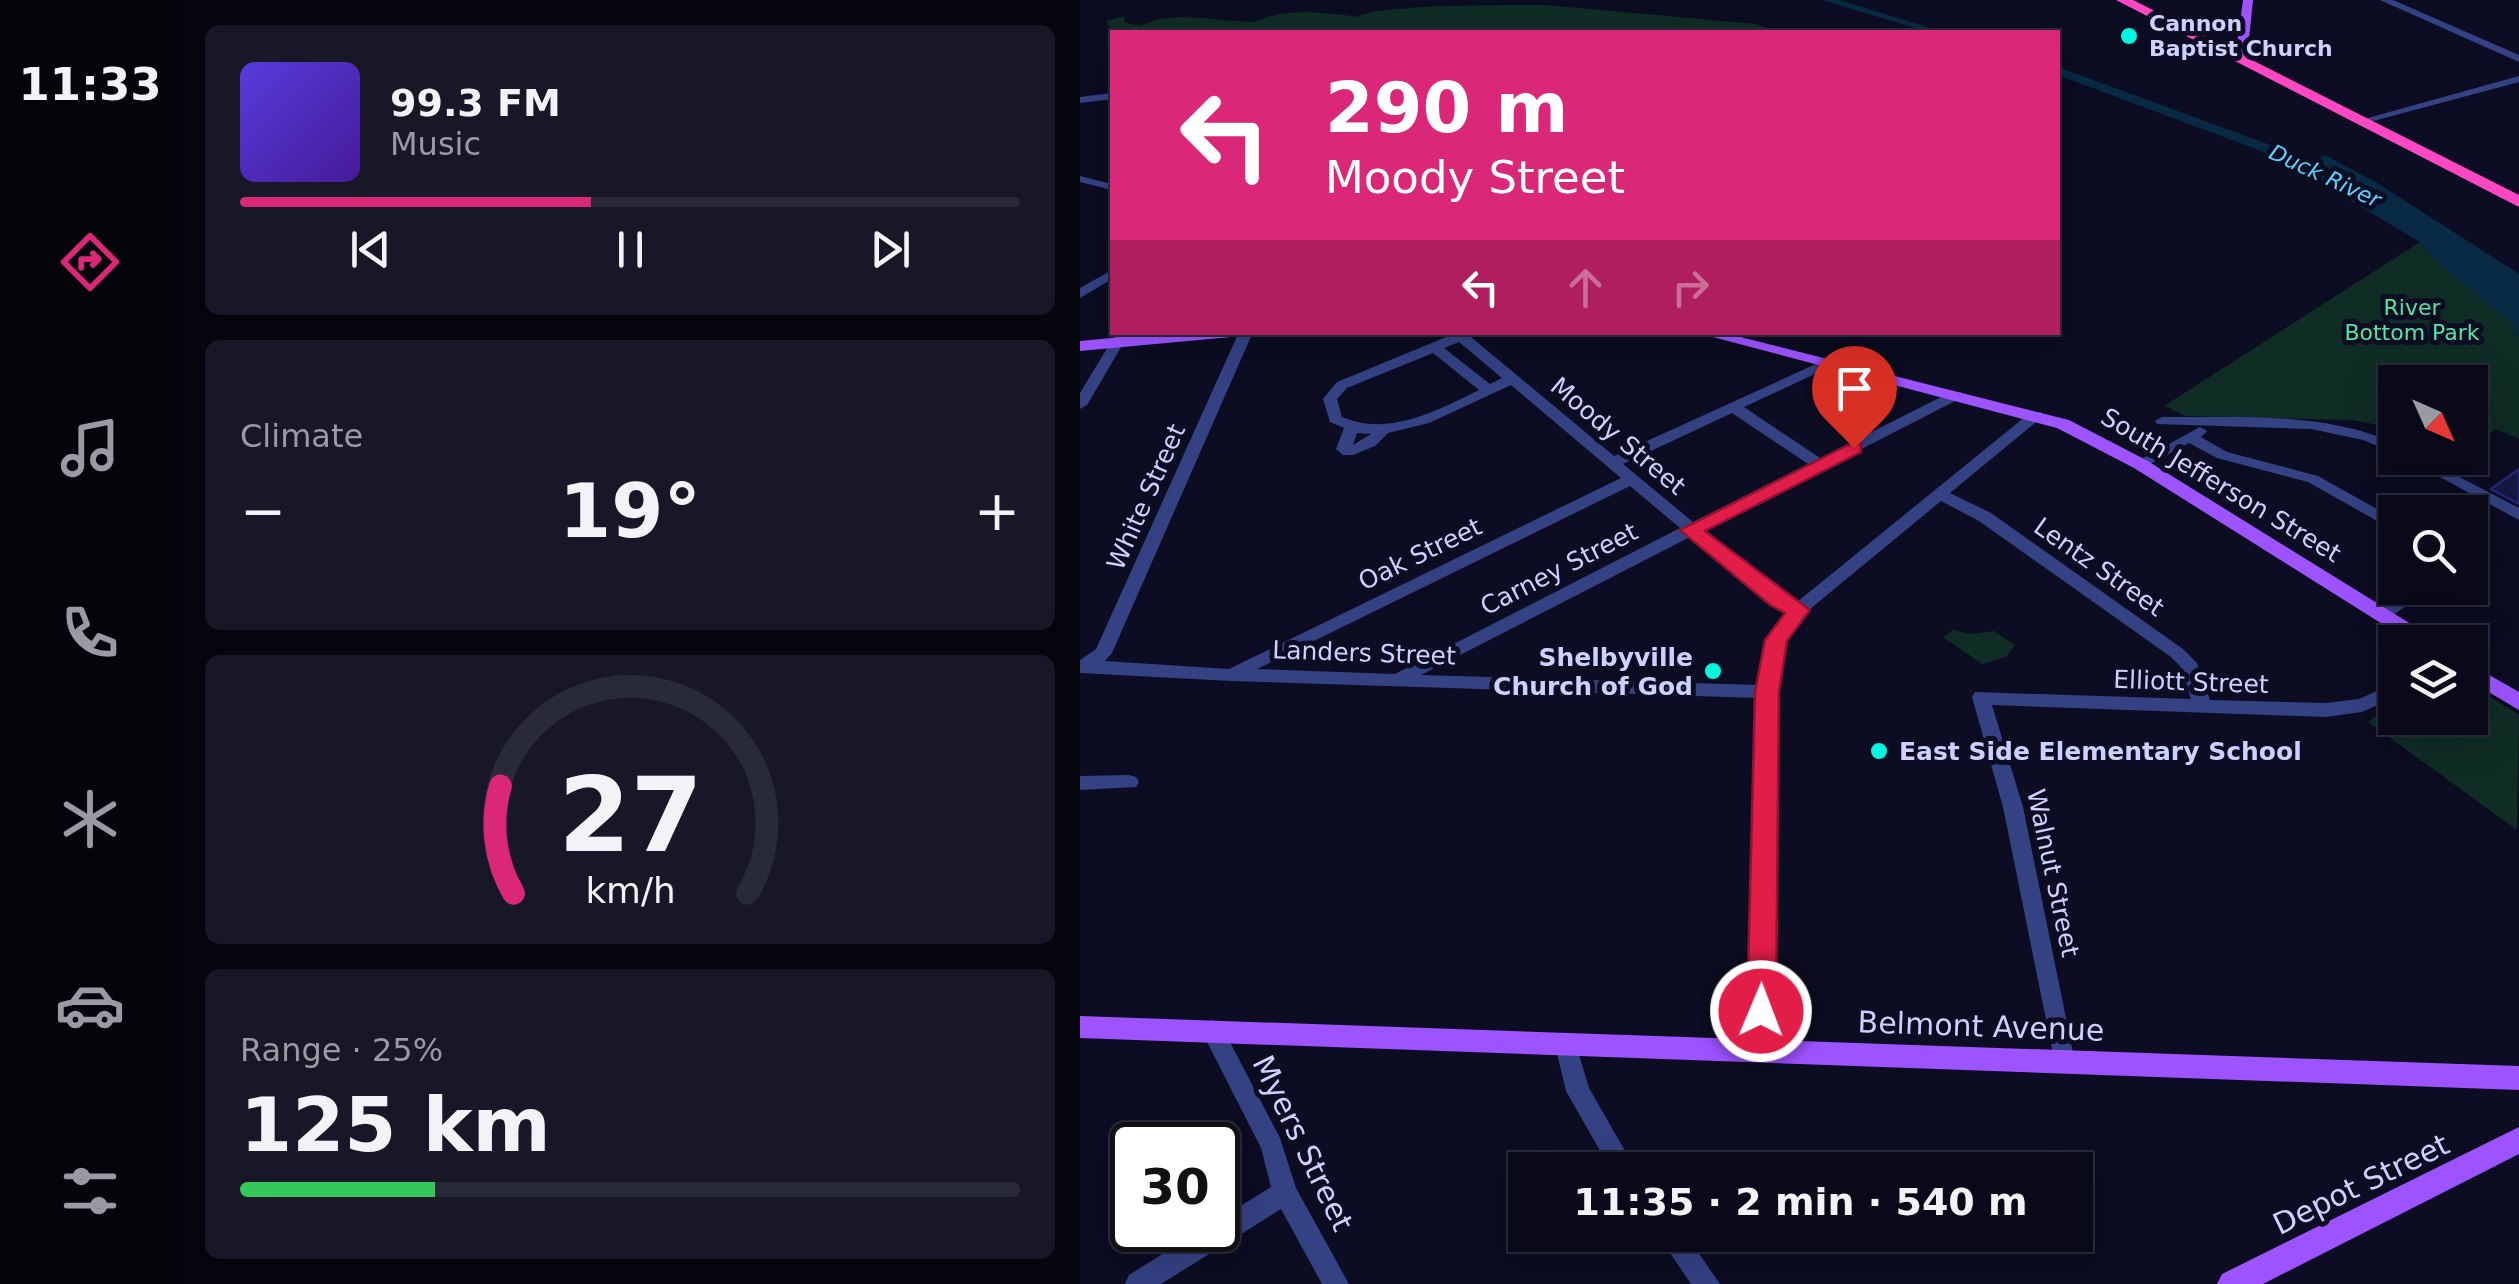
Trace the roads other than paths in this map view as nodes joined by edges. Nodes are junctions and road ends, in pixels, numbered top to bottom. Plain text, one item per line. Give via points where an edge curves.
1 (2125, 0) edge
2 (2248, 0) edge
3 (2385, 0) edge
4 (2241, 59) junction
5 (2519, 59) edge
6 (2519, 79) edge
7 (1110, 96) edge
8 (1080, 100) edge
9 (2362, 121) junction
10 (1080, 179) edge
11 (1110, 186) edge
12 (2519, 202) edge
13 (1110, 275) edge
14 (1080, 294) edge
15 (1176, 335) edge
16 (1245, 335) edge
17 (1457, 335) edge
18 (1460, 335) edge
19 (1713, 335) edge
20 (1120, 338) edge
21 (1080, 346) edge
22 (1434, 346) junction
23 (1827, 363) junction
24 (1512, 380) junction
25 (1488, 390) junction
26 (1956, 395) junction
27 (1080, 405) edge
28 (1732, 406) junction
29 (2036, 415) junction
30 (2162, 421) dead end
31 (2213, 423) junction
32 (1351, 429) junction
33 (1381, 432) junction
34 (2190, 437) junction
35 (2378, 442) edge
36 (1612, 462) junction
37 (2140, 464) junction
38 (1820, 466) junction
39 (2445, 475) edge
40 (1631, 479) junction
41 (1938, 493) junction
42 (2519, 515) edge
43 (2378, 516) edge
44 (1691, 530) junction
45 (2398, 605) edge
46 (1798, 610) junction
47 (2382, 616) junction
48 (2397, 625) edge
49 (1082, 669) edge
50 (1231, 675) junction
51 (1398, 678) junction
52 (2488, 682) edge
53 (1767, 692) junction
54 (1981, 696) joint
55 (2378, 697) edge
56 (2519, 702) edge
57 (2203, 708) junction
58 (1129, 782) dead end
59 (1080, 783) edge
60 (1080, 1027) edge
61 (1212, 1030) junction
62 (1566, 1044) junction
63 (1760, 1051) junction
64 (2064, 1062) junction
65 (2514, 1079) edge
66 (2519, 1140) edge
67 (1614, 1152) edge
68 (1286, 1192) junction
69 (1684, 1252) edge
70 (1138, 1284) edge
71 (1336, 1284) edge
72 (1708, 1284) edge
73 (2232, 1284) edge

1 - 4 highway
2 - 4 main road
3 - 5 street
4 - 9 highway
6 - 9 street
7 - 8 street
9 - 12 highway
10 - 11 street
13 - 14 street
15 - 20 main road
16 - 49 street, White Street via 1104,653
17 - 22 street
18 - 24 street, Moody Street
19 - 23 main road, South Jefferson Street
20 - 21 main road
20 - 27 street
22 - 25 street
22 - 32 street via 1334,392 1329,406
23 - 26 main road, South Jefferson Street
23 - 28 street
24 - 25 street
24 - 36 street, Moody Street
25 - 33 street
26 - 29 main road, South Jefferson Street
26 - 38 street, Carney Street
28 - 36 street
28 - 38 street
29 - 37 main road, South Jefferson Street
29 - 41 street
30 - 31 street
31 - 34 street
31 - 35 street via 2344,429
32 - 33 street
32 - 33 street via 1348,452
34 - 37 street
34 - 43 street via 2234,459 2313,479
36 - 40 street, Moody Street
37 - 47 main road, South Jefferson Street
38 - 44 street, Carney Street
39 - 42 street
40 - 44 street, Moody Street
40 - 50 street, Oak Street
41 - 46 street
41 - 57 street, Lentz Street via 1985,517 2177,653 2188,663
44 - 46 street, Moody Street
44 - 51 street, Carney Street
45 - 47 street
46 - 53 street via 1776,640
47 - 48 main road, South Jefferson Street
49 - 50 street, Landers Street
50 - 51 street, Landers Street
51 - 53 street, Landers Street
52 - 56 main road
53 - 63 street
54 - 57 street, Elliott Street
54 - 64 street, Walnut Street via 2012,807
55 - 57 street, Elliott Street via 2326,710
58 - 59 street
60 - 61 main road, Belmont Avenue
61 - 62 main road, Belmont Avenue
61 - 68 street, Myers Street via 1272,1146
62 - 63 main road, Belmont Avenue
62 - 67 street via 1578,1091
63 - 64 main road, Belmont Avenue
64 - 65 main road, Belmont Avenue
66 - 73 main road, Depot Street
68 - 70 street
68 - 71 street, Myers Street
69 - 72 street

